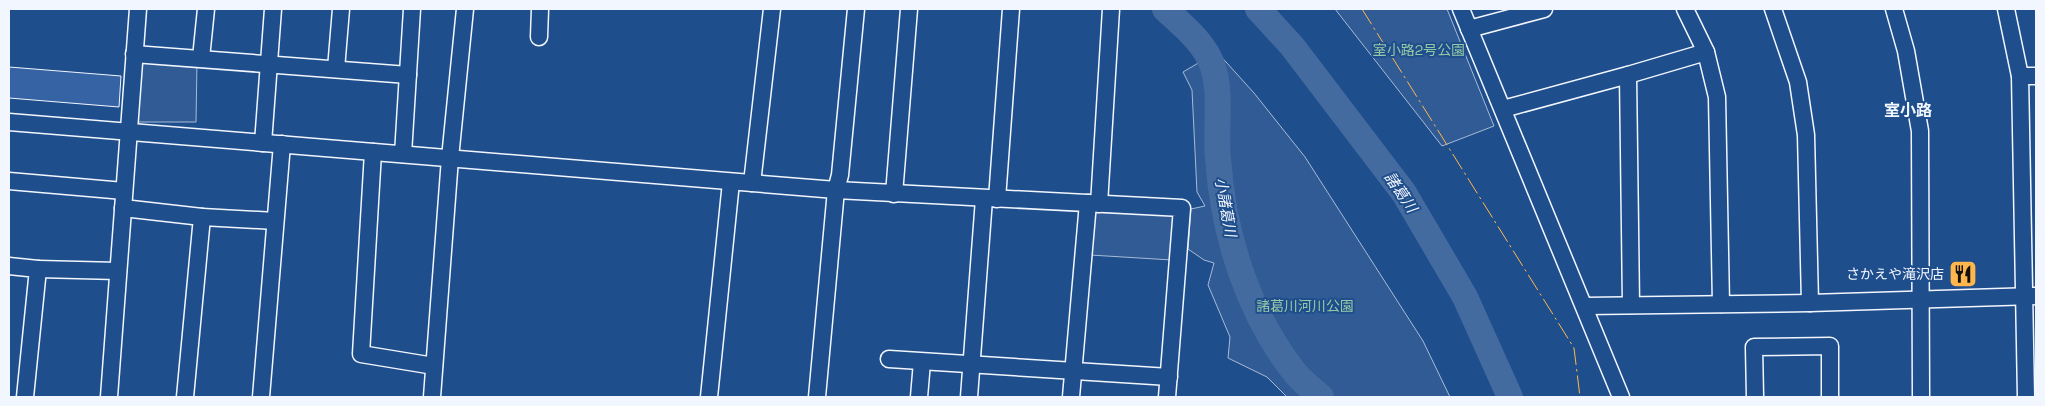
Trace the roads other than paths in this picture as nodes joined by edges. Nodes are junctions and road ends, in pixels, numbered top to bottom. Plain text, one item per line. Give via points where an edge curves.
1 (138, 9) edge
2 (206, 9) edge
3 (274, 9) edge
4 (341, 9) edge
5 (412, 9) edge
6 (465, 9) edge
7 (540, 9) edge
8 (772, 9) edge
9 (856, 9) edge
10 (909, 9) edge
11 (1011, 9) edge
12 (1111, 9) edge
13 (1461, 9) edge
14 (1544, 9) edge
15 (1685, 9) edge
16 (1774, 9) edge
17 (1894, 9) edge
18 (2006, 9) edge
19 (1469, 29) junction
20 (539, 37) dead end
21 (1706, 52) junction
22 (134, 54) junction
23 (201, 58) junction
24 (269, 63) junction
25 (336, 69) junction
26 (1628, 74) junction
27 (408, 75) junction
28 (2028, 76) edge
29 (1503, 109) junction
30 (9, 122) edge
31 (129, 132) junction
32 (263, 143) junction
33 (282, 144) junction
34 (373, 152) junction
35 (403, 154) junction
36 (450, 158) junction
37 (9, 181) edge
38 (731, 182) junction
39 (752, 183) junction
40 (836, 190) junction
41 (124, 191) junction
42 (894, 194) junction
43 (990, 199) junction
44 (1094, 204) junction
45 (123, 208) junction
46 (202, 217) junction
47 (276, 221) junction
48 (9, 266) edge
49 (38, 269) junction
50 (118, 271) junction
51 (2030, 296) edge
52 (1920, 299) junction
53 (1810, 303) junction
54 (1721, 304) junction
55 (1631, 305) junction
56 (1585, 306) junction
57 (889, 359) dead end
58 (922, 362) junction
59 (972, 365) junction
60 (434, 366) junction
61 (1074, 372) junction
62 (1169, 377) junction
63 (26, 397) edge
64 (109, 397) edge
65 (185, 397) edge
66 (260, 397) edge
67 (432, 397) edge
68 (710, 397) edge
69 (817, 397) edge
70 (920, 397) edge
71 (969, 397) edge
72 (1071, 397) edge
73 (1167, 397) edge
74 (1621, 397) edge
75 (1755, 397) edge
76 (1830, 397) edge
77 (1922, 397) edge
78 (2026, 397) edge

1 - 22 street
2 - 23 street
3 - 24 street
4 - 25 street
5 - 27 street
6 - 36 street
7 - 20 street
8 - 39 street
9 - 40 street
10 - 42 street
11 - 43 street
12 - 44 street
13 - 19 street
14 - 19 street
15 - 21 street
16 - 53 street via 1798,82 1806,135
17 - 52 street via 1906,51 1920,131
18 - 28 street
19 - 29 street
21 - 26 street
21 - 54 street via 1717,98
22 - 23 street
22 - 31 street
23 - 24 street
24 - 25 street
24 - 32 street
25 - 27 street
26 - 29 street
26 - 55 street
27 - 35 street
28 - 51 street
29 - 56 street
30 - 31 street
31 - 32 street
31 - 41 street
32 - 33 street
33 - 34 street
33 - 47 street
34 - 35 street
34 - 60 street via 361,354
35 - 36 street
36 - 38 street
36 - 60 street
37 - 41 street
38 - 39 street
38 - 68 street
39 - 40 street
40 - 42 street
40 - 69 street
41 - 45 street
42 - 43 street
43 - 44 street
43 - 59 street
44 - 61 street
44 - 62 street via 1182,208
45 - 46 street
45 - 50 street
46 - 47 street
46 - 65 street
47 - 66 street
48 - 49 street
49 - 50 street
49 - 63 street
50 - 64 street
51 - 52 street
51 - 78 street
52 - 53 street
52 - 77 street
53 - 54 street
54 - 55 street
55 - 56 street
56 - 74 street
57 - 58 street
58 - 59 street
58 - 70 street
59 - 61 street
59 - 71 street
60 - 67 street
61 - 62 street
61 - 72 street
62 - 73 street
75 - 76 street via 1754,347 1830,346

